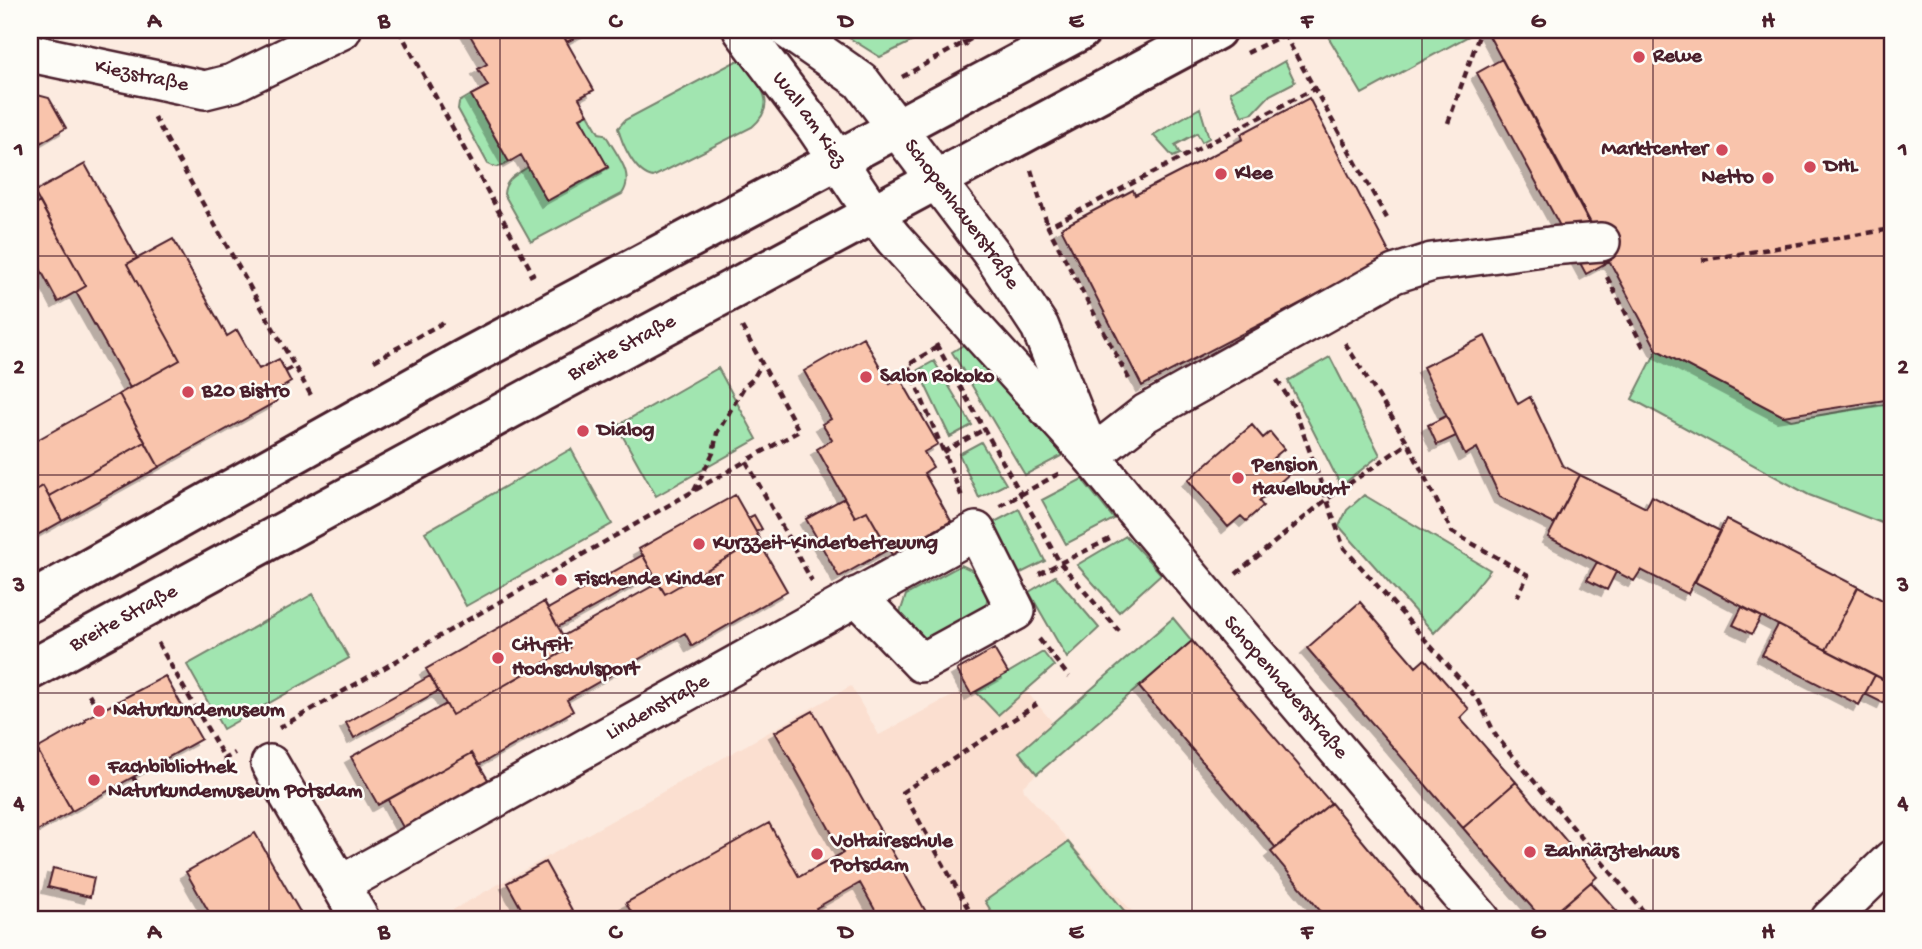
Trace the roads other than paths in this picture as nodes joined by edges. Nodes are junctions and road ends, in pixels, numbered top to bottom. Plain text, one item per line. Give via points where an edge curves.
1 (742, 30) edge
2 (788, 30) edge
3 (1082, 30) edge
4 (1216, 30) edge
5 (327, 32) edge
6 (30, 53) edge
7 (896, 128) junction
8 (836, 159) junction
9 (936, 180) junction
10 (873, 214) junction
11 (1599, 258) road end
12 (1091, 456) junction
13 (30, 603) edge
14 (844, 604) junction
15 (30, 670) edge
16 (261, 749) road end
17 (1892, 859) edge
18 (340, 885) junction
19 (360, 919) edge
20 (1481, 919) edge
21 (1830, 919) edge

1 - 8 street, Wall am Kiez
2 - 7 street via 861,81
3 - 7 main road
4 - 9 main road, Breite Straße
5 - 6 street, Kiezstraße via 233,83 205,90
7 - 8 main road
7 - 9 street, Schopenhauerstraße
8 - 10 street, Wall am Kiez
8 - 13 main road via 464,359
9 - 10 main road, Breite Straße
9 - 12 street, Schopenhauerstraße via 1041,327
10 - 12 street, Schopenhauerstraße
10 - 15 main road, Breite Straße
11 - 12 street via 1550,246 1432,262 1394,274 1146,414
12 - 20 street, Schopenhauerstraße
14 - 14 street, Lindenstraße via 920,663 1011,601 976,531
14 - 18 street, Lindenstraße
16 - 18 street
17 - 21 street
18 - 19 street

